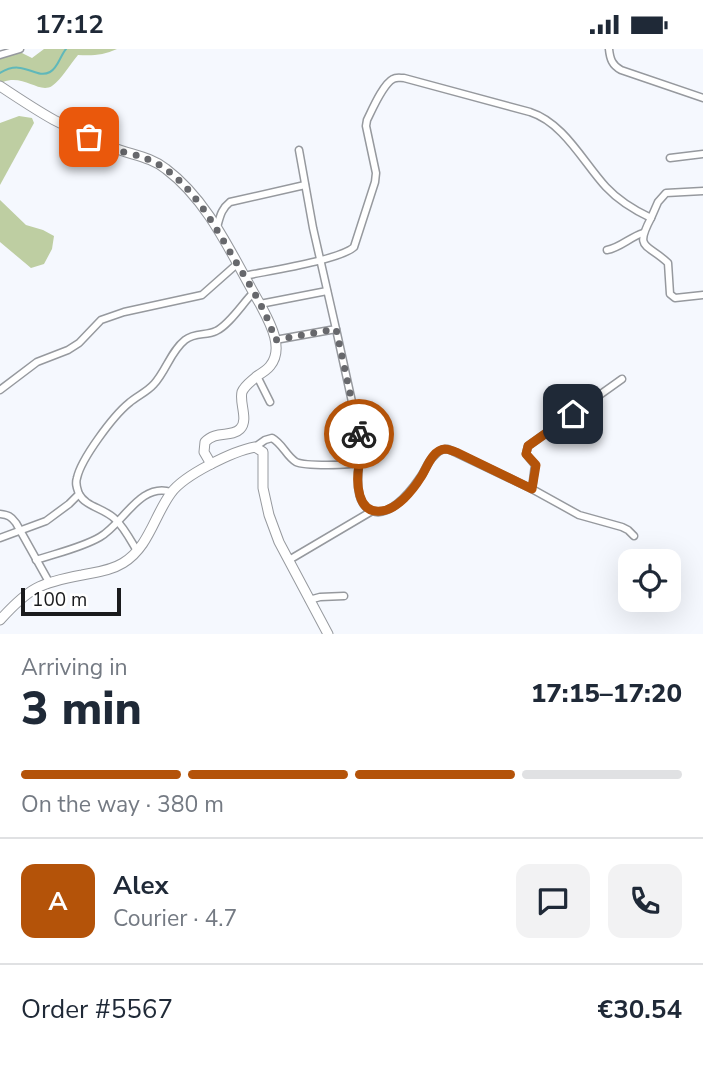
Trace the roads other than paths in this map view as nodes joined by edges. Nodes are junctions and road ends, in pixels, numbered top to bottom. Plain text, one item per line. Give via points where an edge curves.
1 (20, 49) edge
2 (609, 49) edge
3 (0, 55) edge
4 (0, 86) edge
5 (703, 98) edge
6 (299, 150) dead end
7 (703, 153) edge
8 (670, 158) dead end
9 (305, 185) junction
10 (703, 191) edge
11 (651, 218) junction
12 (217, 229) junction
13 (643, 233) junction
14 (607, 250) dead end
15 (320, 260) junction
16 (237, 264) junction
17 (244, 276) junction
18 (327, 291) junction
19 (253, 293) junction
20 (703, 295) edge
21 (260, 304) junction
22 (336, 329) junction
23 (275, 340) junction
24 (257, 376) junction
25 (622, 379) dead end
26 (0, 390) edge
27 (270, 402) dead end
28 (255, 447) junction
29 (359, 461) junction
30 (211, 464) junction
31 (532, 489) junction
32 (171, 492) junction
33 (79, 494) junction
34 (372, 511) junction
35 (0, 514) edge
36 (117, 521) junction
37 (21, 531) junction
38 (634, 536) dead end
39 (0, 538) edge
40 (137, 551) junction
41 (289, 559) junction
42 (36, 560) junction
43 (49, 582) junction
44 (344, 596) dead end
45 (309, 600) junction
46 (0, 620) edge
47 (328, 634) edge

1 - 3 street
2 - 5 street via 615,67
4 - 12 main road via 52,119 166,169
6 - 9 street
7 - 8 street
9 - 12 street via 230,202 221,212
9 - 15 street
10 - 11 street via 666,193
11 - 13 street
11 - 15 street via 607,188 545,118 400,77 390,81 367,120 376,173 357,244 347,253
12 - 16 main road
13 - 14 street
13 - 20 street via 645,245 669,267 672,296
15 - 17 street
15 - 18 street
16 - 17 main road
16 - 26 street via 202,295 101,320 79,343 37,362
17 - 19 main road
18 - 21 street
18 - 22 street
19 - 21 main road
19 - 33 street via 222,327 185,340 156,383 118,414 79,471
21 - 23 main road
22 - 23 street
22 - 29 street via 363,452
23 - 24 main road via 273,362
24 - 27 street
24 - 30 main road via 242,394 241,429 214,435 205,442 204,452
25 - 31 street via 528,446 526,454 536,465
28 - 29 street via 272,438 303,464
28 - 30 main road
28 - 41 main road via 263,452 269,516
29 - 34 street via 360,497
30 - 32 main road
31 - 34 street via 443,449 403,498 391,508
31 - 38 street via 579,515 622,527
32 - 36 street via 152,491
32 - 40 main road
33 - 36 street
33 - 37 street via 46,521
34 - 41 street
35 - 37 street via 12,517
36 - 40 street
36 - 42 street via 94,540
37 - 39 street
37 - 42 street
40 - 43 main road via 106,571
41 - 45 main road
42 - 43 street
43 - 46 main road via 19,600
44 - 45 street
45 - 47 main road

